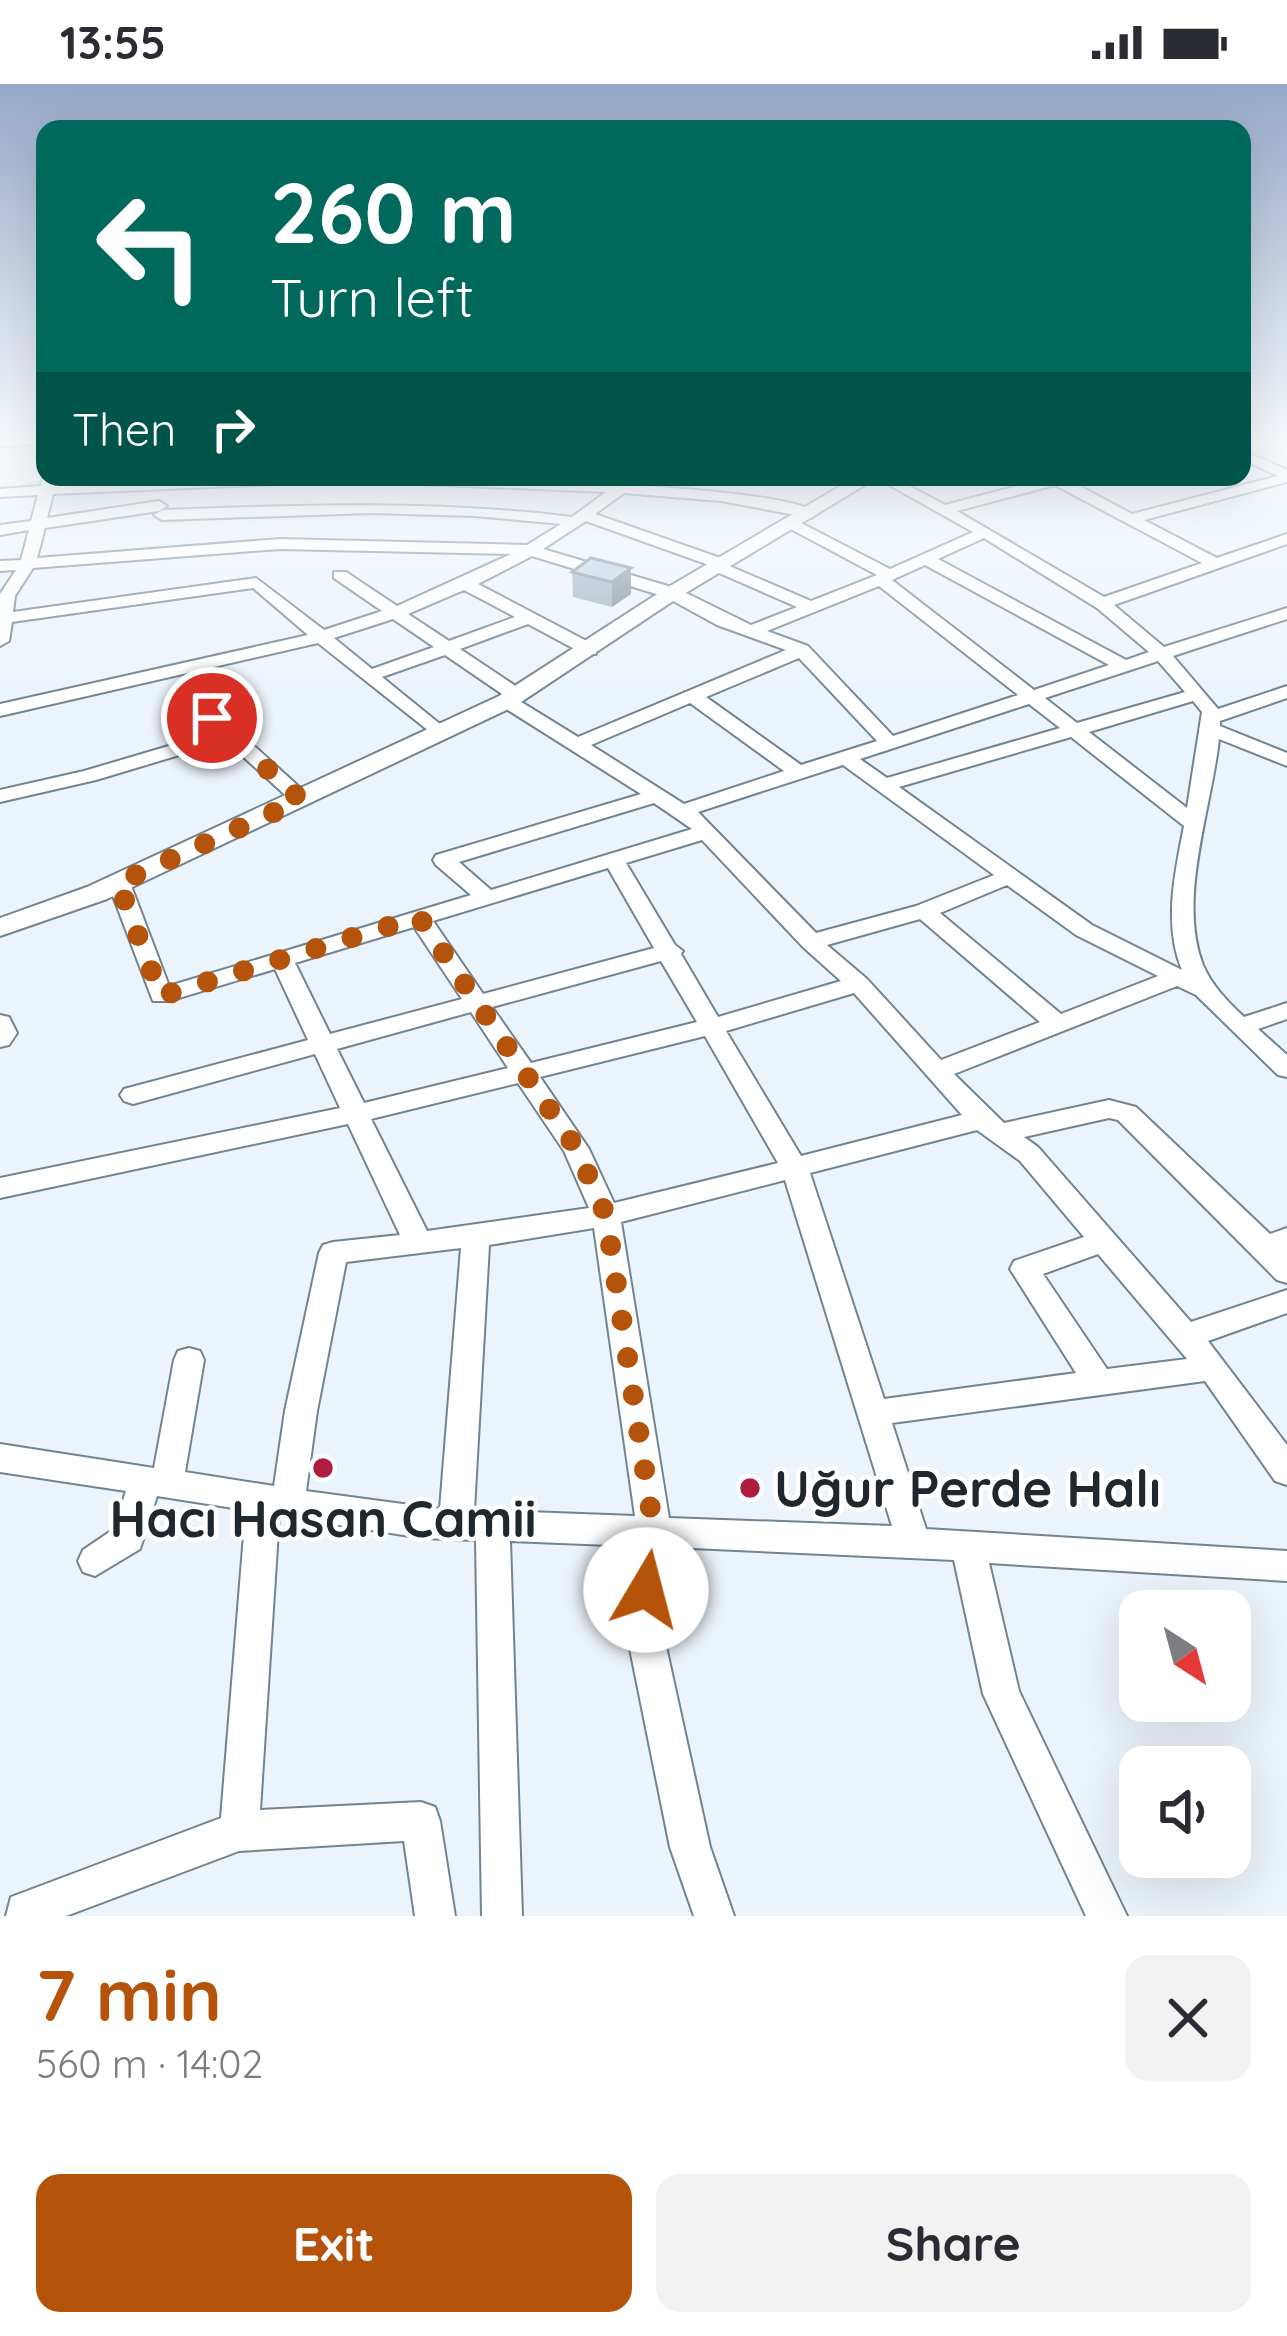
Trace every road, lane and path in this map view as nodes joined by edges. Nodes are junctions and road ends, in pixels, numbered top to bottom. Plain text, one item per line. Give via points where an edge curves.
1 (58, 523) edge
2 (166, 523) edge
3 (575, 523) edge
4 (598, 523) edge
5 (786, 523) edge
6 (809, 523) edge
7 (966, 523) edge
8 (1139, 523) edge
9 (37, 526) junction
10 (0, 530) edge
11 (983, 533) junction
12 (1287, 538) edge
13 (529, 550) junction
14 (179, 551) junction
15 (926, 559) junction
16 (723, 562) junction
17 (28, 563) junction
18 (1216, 564) junction
19 (0, 566) edge
20 (340, 574) dead end
21 (886, 577) junction
22 (466, 584) junction
23 (672, 592) junction
24 (1104, 603) junction
25 (811, 607) junction
26 (393, 611) junction
27 (1287, 613) edge
28 (4, 618) junction
29 (527, 619) junction
30 (752, 631) junction
31 (320, 635) junction
32 (0, 641) edge
33 (448, 648) junction
34 (590, 650) junction
35 (802, 650) junction
36 (1166, 656) junction
37 (1128, 668) junction
38 (369, 676) junction
39 (1287, 692) edge
40 (1198, 694) junction
41 (692, 696) junction
42 (512, 698) junction
43 (1034, 698) junction
44 (0, 710) edge
45 (212, 718) dead end
46 (1211, 723) junction
47 (1074, 730) junction
48 (229, 734) junction
49 (439, 734) junction
50 (580, 743) junction
51 (890, 744) junction
52 (846, 758) junction
53 (1287, 760) edge
54 (799, 773) junction
55 (884, 785) junction
56 (658, 795) junction
57 (0, 796) edge
58 (301, 800) junction
59 (682, 811) junction
60 (1196, 825) junction
61 (706, 832) junction
62 (613, 859) junction
63 (1010, 876) junction
64 (118, 883) junction
65 (485, 896) junction
66 (924, 911) junction
67 (419, 917) junction
68 (0, 927) edge
69 (812, 942) junction
70 (671, 951) junction
71 (281, 958) junction
72 (1178, 976) junction
73 (859, 984) junction
74 (1204, 990) junction
75 (475, 1002) junction
76 (1287, 1011) edge
77 (0, 1023) edge
78 (1058, 1024) junction
79 (715, 1026) junction
80 (1243, 1026) junction
81 (0, 1039) edge
82 (322, 1044) junction
83 (1287, 1069) edge
84 (937, 1071) junction
85 (522, 1074) junction
86 (133, 1095) dead end
87 (355, 1114) junction
88 (990, 1127) junction
89 (796, 1170) junction
90 (0, 1188) edge
91 (606, 1215) junction
92 (476, 1234) junction
93 (1104, 1241) junction
94 (418, 1243) junction
95 (1276, 1243) edge
96 (1287, 1272) edge
97 (1287, 1301) edge
98 (1186, 1336) junction
99 (190, 1360) dead end
100 (1213, 1368) junction
101 (1100, 1384) junction
102 (873, 1414) junction
103 (0, 1458) edge
104 (1287, 1471) edge
105 (157, 1481) junction
106 (276, 1501) junction
107 (475, 1525) junction
108 (654, 1532) junction
109 (914, 1543) junction
110 (968, 1547) junction
111 (95, 1561) dead end
112 (1287, 1566) edge
113 (239, 1831) junction
114 (26, 1916) edge
115 (435, 1916) edge
116 (502, 1916) edge
117 (714, 1916) edge
118 (1107, 1916) edge

1 - 9 street
2 - 14 street
3 - 13 street
4 - 16 street
5 - 16 main road
6 - 21 street
7 - 11 street
8 - 18 street
9 - 10 street
9 - 17 street
11 - 15 street
11 - 24 street
12 - 18 street
13 - 14 street via 280,544
13 - 22 street
13 - 23 street
14 - 17 street
15 - 21 street
15 - 37 street
16 - 23 main road
16 - 25 street
17 - 19 street
17 - 28 street via 7,596
18 - 24 street
20 - 26 street
21 - 25 street
21 - 43 street
22 - 26 street
22 - 29 street
23 - 30 street
23 - 34 main road
24 - 36 street
25 - 30 street
26 - 31 street
26 - 33 street
27 - 36 street
28 - 31 street via 256,583
28 - 32 street
29 - 33 street
29 - 34 street
30 - 35 street
31 - 38 street
31 - 44 street
33 - 38 street
33 - 42 street
34 - 42 main road
35 - 41 street
35 - 51 street
36 - 37 street
36 - 40 street
37 - 43 street
38 - 49 street
39 - 46 street
40 - 46 street
40 - 47 street
41 - 50 street
41 - 54 street
42 - 49 main road
42 - 50 street
43 - 47 street
43 - 51 street
45 - 48 street
46 - 53 street
46 - 60 street
47 - 55 street
47 - 60 street
48 - 57 street
48 - 58 street
49 - 58 main road
50 - 56 street
51 - 52 street
52 - 54 street
52 - 55 street
54 - 59 street
55 - 63 street
56 - 59 street
56 - 65 street via 444,860
58 - 64 main road
59 - 61 street
60 - 74 street via 1182,910
61 - 62 street
61 - 69 street
62 - 65 street
62 - 70 street
63 - 66 street
63 - 72 street via 1084,930
64 - 68 main road
64 - 71 street via 161,996
65 - 67 street
66 - 69 street
66 - 78 street
67 - 71 street
67 - 75 street
69 - 73 street
70 - 75 street
70 - 79 street
71 - 82 street
72 - 74 street
72 - 78 street
73 - 79 street
73 - 84 street
74 - 80 street
75 - 82 street
75 - 85 street
76 - 80 street
77 - 81 street
78 - 84 street
79 - 85 street
79 - 89 street
80 - 83 street
82 - 86 street
82 - 87 street
84 - 88 street
85 - 87 street
85 - 91 street via 576,1148
87 - 90 street
87 - 94 street
88 - 89 street via 886,1140
88 - 93 street via 1029,1154
88 - 95 street via 1127,1113
89 - 91 street
89 - 102 street
91 - 92 street
91 - 108 street
92 - 94 street
92 - 107 street
93 - 98 street
93 - 101 street via 1024,1269
94 - 106 street via 334,1253
95 - 96 street
97 - 98 street
98 - 100 street
99 - 105 street
100 - 101 street
100 - 104 street
101 - 102 street
102 - 109 street
103 - 105 street
105 - 106 street
105 - 111 street via 128,1538
106 - 107 street
106 - 113 street
107 - 108 street
107 - 116 street
108 - 109 street
108 - 117 street via 642,1619 690,1847
109 - 110 street
110 - 112 street
110 - 118 street via 1001,1694
113 - 114 street
113 - 115 street via 421,1820

